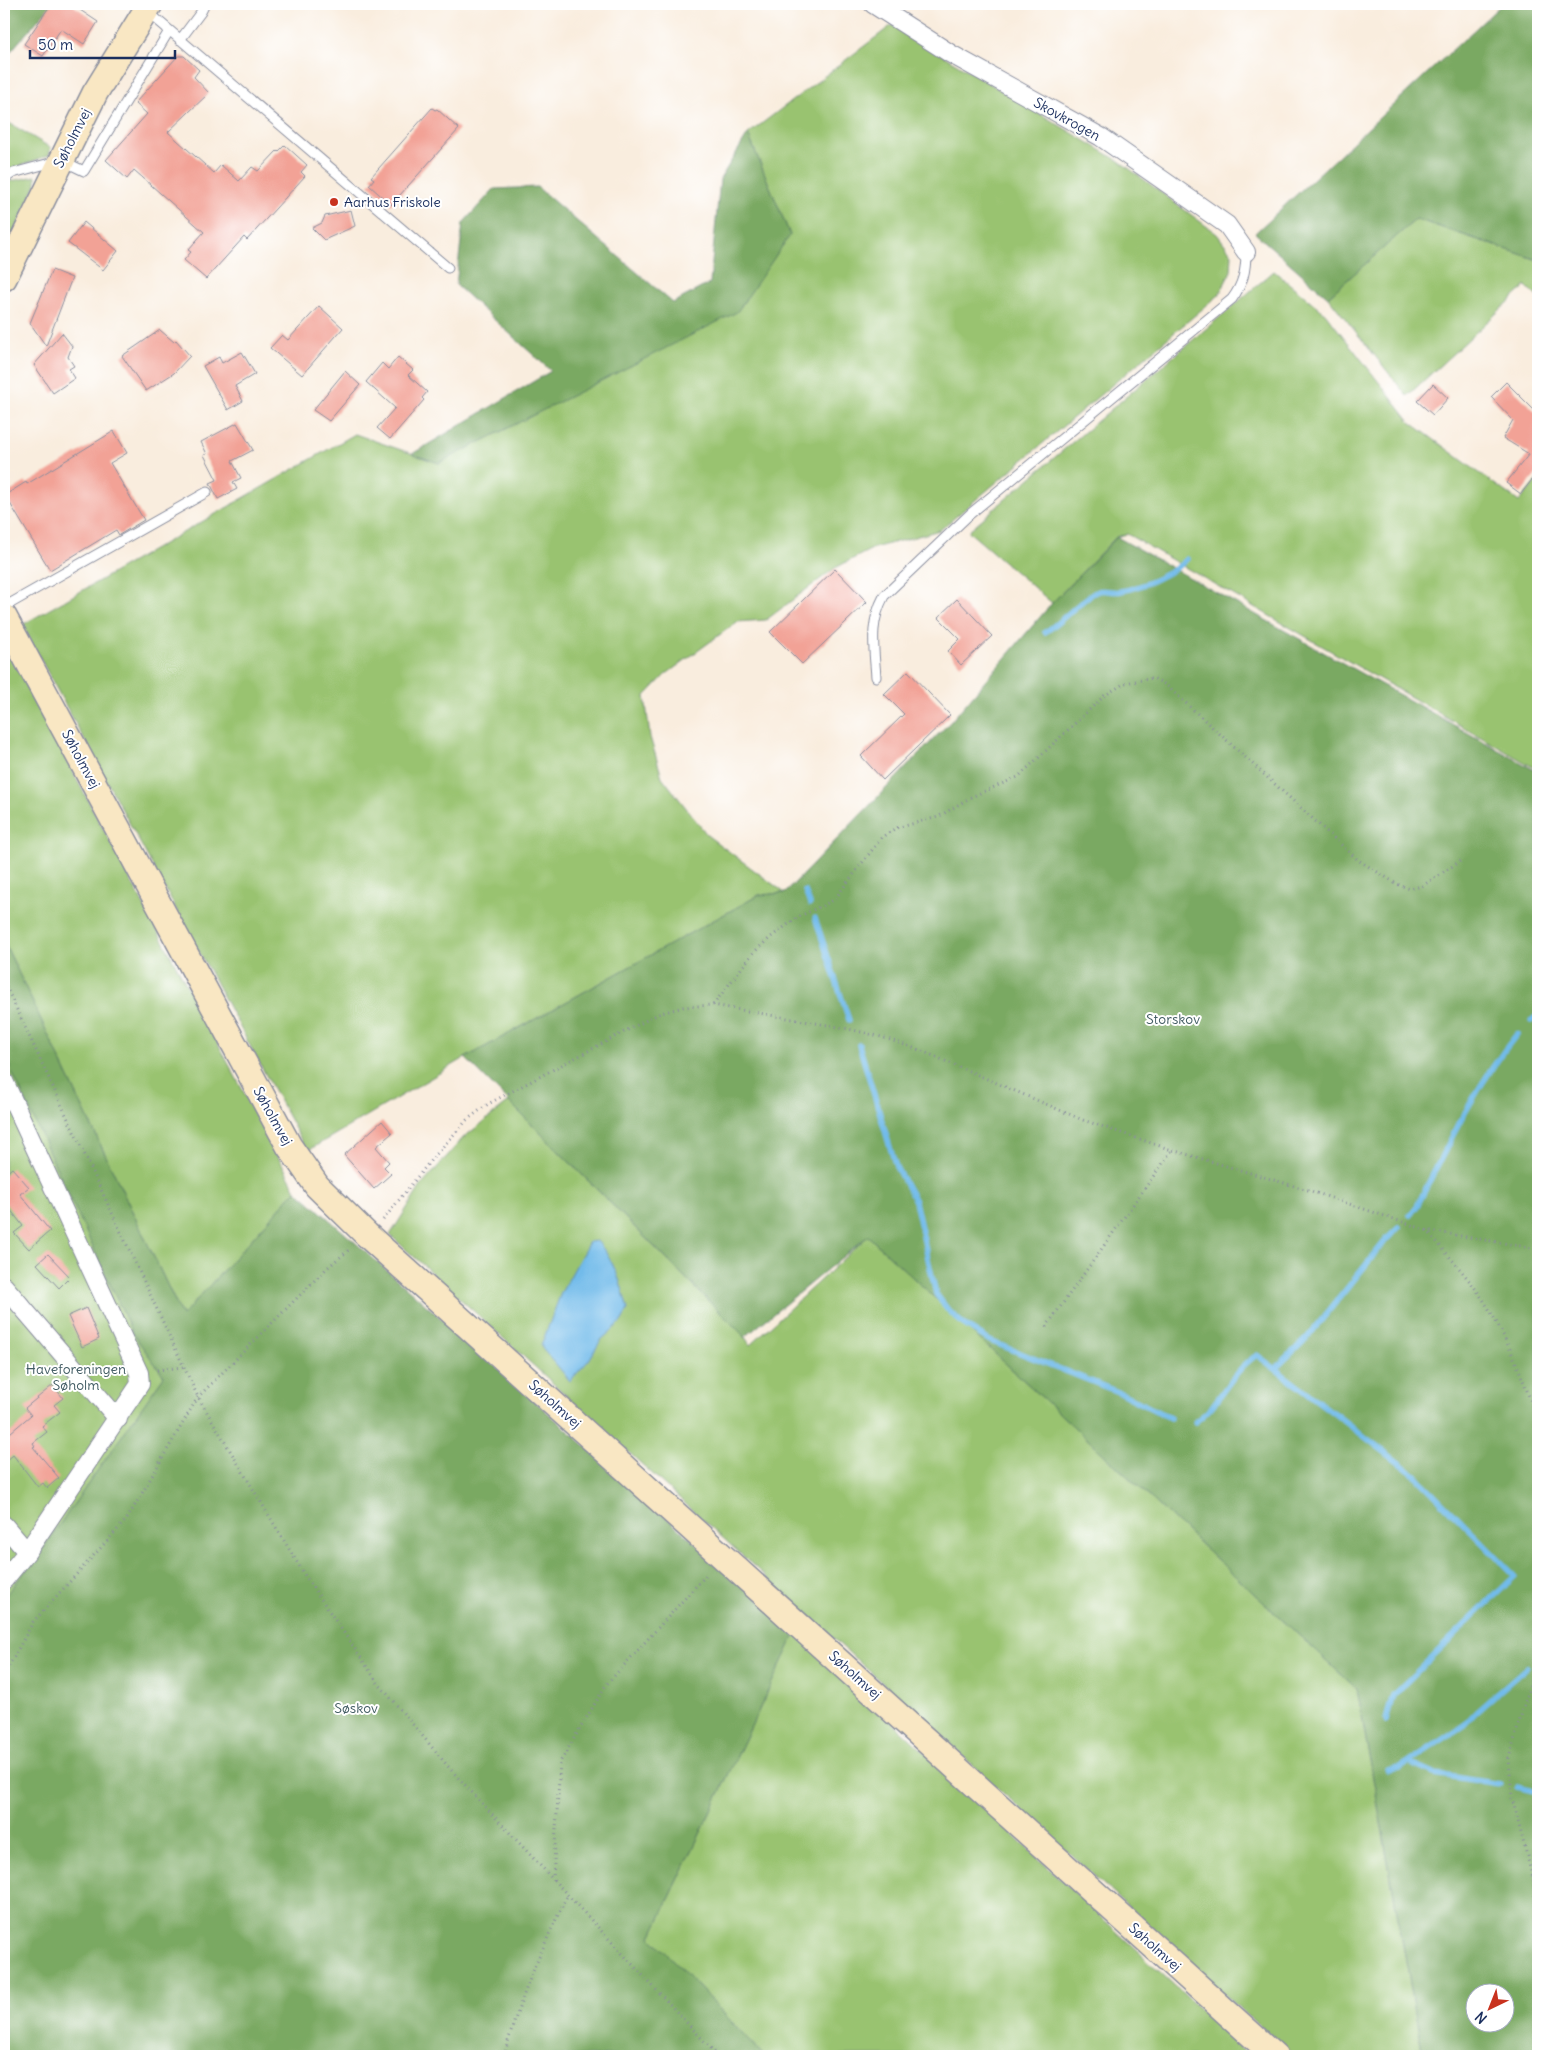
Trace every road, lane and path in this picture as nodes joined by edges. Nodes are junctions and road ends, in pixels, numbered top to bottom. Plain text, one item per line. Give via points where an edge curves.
1 (205, 4) edge
2 (873, 4) edge
3 (148, 7) edge
4 (169, 31) junction
5 (180, 40) junction
6 (60, 160) junction
7 (4, 179) edge
8 (1246, 252) joint
9 (448, 268) dead end
10 (4, 278) edge
11 (207, 492) dead end
12 (4, 607) edge
13 (4, 617) edge
14 (876, 677) dead end
15 (1462, 860) dead end
16 (4, 982) edge
17 (713, 1005) junction
18 (4, 1081) edge
19 (1172, 1150) junction
20 (1426, 1230) junction
21 (367, 1235) junction
22 (1538, 1249) edge
23 (4, 1286) edge
24 (1046, 1327) dead end
25 (183, 1367) junction
26 (139, 1372) junction
27 (198, 1397) junction
28 (118, 1419) junction
29 (1538, 1422) edge
30 (4, 1524) edge
31 (1538, 1538) edge
32 (27, 1552) junction
33 (724, 1556) junction
34 (4, 1580) edge
35 (4, 1675) edge
36 (553, 1880) junction
37 (567, 1896) junction
38 (1538, 1935) edge
39 (504, 2056) edge
40 (718, 2056) edge
41 (1275, 2056) edge

1 - 5 lane
2 - 8 street, Skovkrogen via 951,54 1101,137 1227,225
3 - 4 lane
3 - 6 street, Søholmvej via 95,93
4 - 5 lane
4 - 6 lane via 84,171
5 - 9 lane
6 - 7 lane via 13,173
6 - 10 street, Søholmvej
8 - 14 lane via 1246,270 1241,287 1232,299 970,514 884,596 877,609 873,630
11 - 12 lane
13 - 21 street, Søholmvej via 289,1146 316,1186
15 - 17 path via 1422,886 1410,888 1397,884 1358,860 1166,685 1153,678 1125,683 1104,696 1018,777 971,797 938,817 896,828 882,837 834,900 798,917 771,937 754,952
16 - 25 path
17 - 19 path via 882,1037 1083,1120
17 - 21 path via 683,1007 658,1014 488,1104 467,1120 431,1160 390,1214
18 - 26 street
19 - 20 path via 1308,1190
19 - 24 path
20 - 22 path
20 - 29 path via 1493,1314
21 - 27 path via 327,1268
21 - 33 street, Søholmvej
23 - 28 street
25 - 26 path
25 - 27 path
26 - 28 street via 140,1384
27 - 35 path via 127,1519 33,1622
27 - 36 path via 304,1574 378,1683 452,1771
28 - 32 street
30 - 32 street
31 - 38 path via 1534,1592 1537,1640 1533,1674 1509,1758 1512,1798 1534,1883
32 - 34 street
33 - 36 path via 606,1685 560,1762
33 - 41 street, Søholmvej
36 - 37 path
37 - 39 path via 541,1949 515,2015
37 - 40 path

